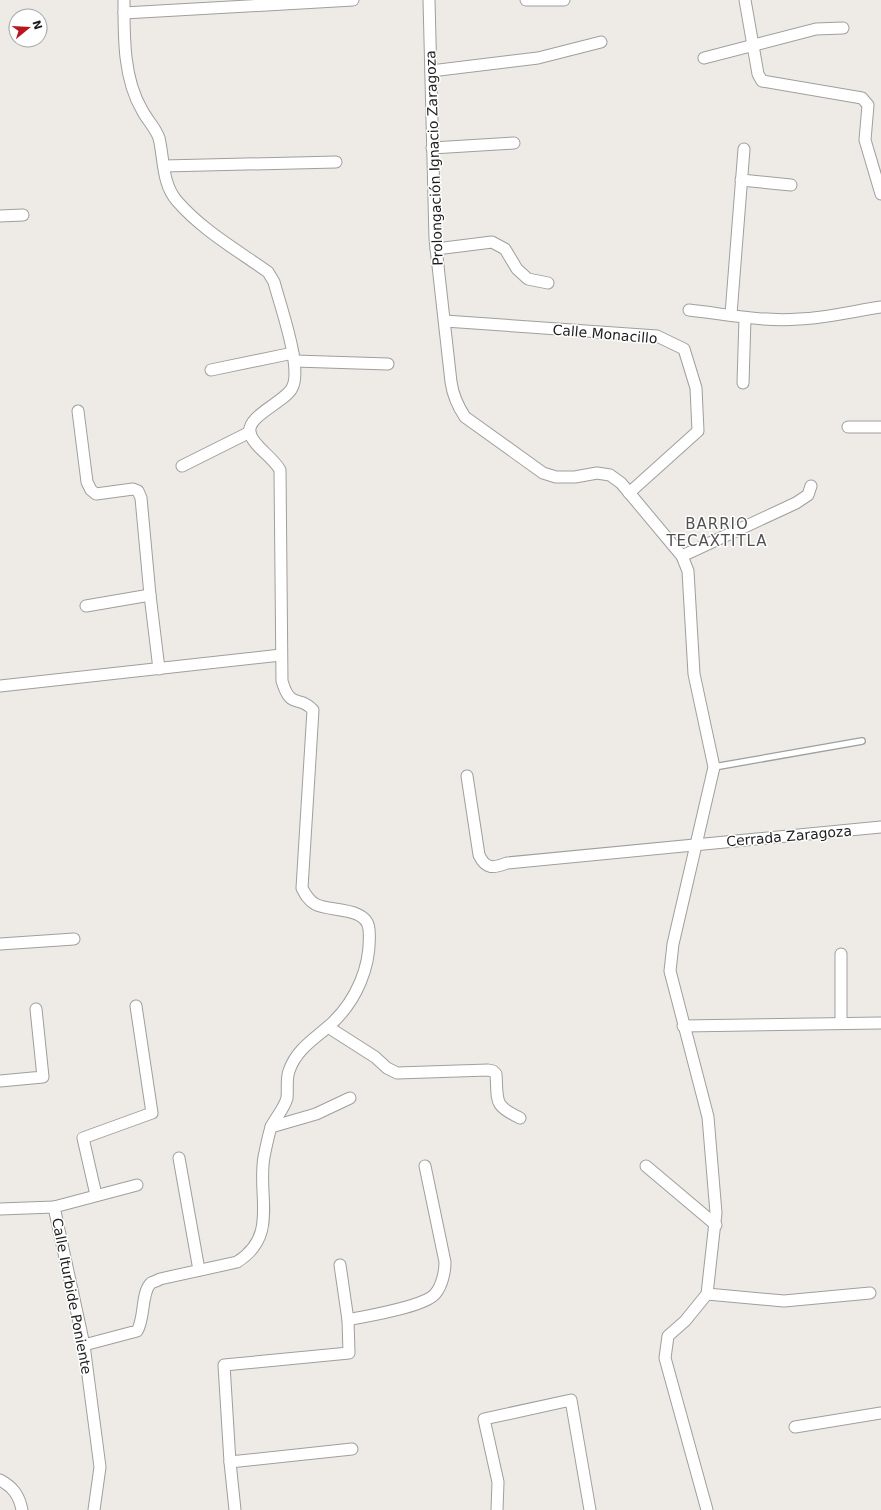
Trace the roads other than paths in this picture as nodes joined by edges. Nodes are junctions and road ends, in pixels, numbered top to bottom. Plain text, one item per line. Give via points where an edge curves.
1 (124, 0) edge
2 (353, 0) edge
3 (429, 0) edge
4 (526, 0) edge
5 (564, 0) edge
6 (745, 0) edge
7 (124, 13) junction
8 (843, 28) dead end
9 (601, 42) dead end
10 (753, 45) junction
11 (704, 58) dead end
12 (431, 71) junction
13 (514, 142) dead end
14 (432, 148) junction
15 (744, 149) dead end
16 (336, 162) dead end
17 (164, 166) junction
18 (741, 180) junction
19 (791, 185) dead end
20 (881, 194) edge
21 (23, 215) dead end
22 (0, 216) edge
23 (436, 249) junction
24 (548, 282) dead end
25 (881, 307) edge
26 (689, 310) dead end
27 (731, 314) junction
28 (745, 318) junction
29 (444, 321) junction
30 (294, 357) junction
31 (388, 364) dead end
32 (211, 370) dead end
33 (744, 383) dead end
34 (78, 411) dead end
35 (848, 427) dead end
36 (881, 427) edge
37 (250, 432) junction
38 (182, 466) dead end
39 (812, 486) dead end
40 (629, 493) junction
41 (682, 556) junction
42 (150, 595) junction
43 (86, 606) dead end
44 (281, 655) junction
45 (159, 669) junction
46 (0, 686) edge
47 (862, 741) dead end
48 (714, 767) junction
49 (467, 776) dead end
50 (881, 828) edge
51 (697, 845) junction
52 (74, 939) dead end
53 (0, 944) edge
54 (841, 954) dead end
55 (136, 1006) dead end
56 (36, 1010) dead end
57 (881, 1022) edge
58 (841, 1023) junction
59 (683, 1026) junction
60 (328, 1027) junction
61 (0, 1081) edge
62 (350, 1098) dead end
63 (520, 1118) dead end
64 (271, 1127) junction
65 (179, 1158) dead end
66 (425, 1166) dead end
67 (646, 1166) dead end
68 (137, 1185) dead end
69 (96, 1195) junction
70 (54, 1207) junction
71 (0, 1209) edge
72 (716, 1225) junction
73 (340, 1265) dead end
74 (199, 1270) junction
75 (870, 1293) dead end
76 (707, 1294) junction
77 (348, 1320) junction
78 (84, 1345) junction
79 (881, 1413) edge
80 (795, 1427) dead end
81 (352, 1449) dead end
82 (230, 1462) junction
83 (0, 1480) edge
84 (22, 1510) edge
85 (94, 1510) edge
86 (236, 1510) edge
87 (496, 1510) edge
88 (590, 1510) edge
89 (707, 1510) edge

1 - 7 street
2 - 7 street
3 - 12 street, Prolongación Ignacio Zaragoza
4 - 5 street
6 - 10 street
7 - 17 street via 128,69 142,110 153,124 158,137
8 - 10 street via 816,28
9 - 12 street via 538,58
10 - 11 street
10 - 20 street via 758,74 762,81 862,98 868,105 865,140
12 - 14 street, Prolongación Ignacio Zaragoza
13 - 14 street
14 - 23 street, Prolongación Ignacio Zaragoza
15 - 18 street
16 - 17 street
17 - 30 street via 169,188 176,200 202,225 268,272 274,282
18 - 19 street
18 - 27 street
21 - 22 street
23 - 24 street via 492,242 505,249 517,269 528,278
23 - 29 street, Prolongación Ignacio Zaragoza
25 - 28 street via 799,320
26 - 27 street
27 - 28 street
28 - 33 street
29 - 40 street, Prolongación Ignacio Zaragoza via 453,395 465,416 543,473 556,477 610,475
29 - 40 street, Calle Monacillo via 657,336 684,349 696,388 698,431
30 - 31 street
30 - 32 street
30 - 37 street via 296,377 293,388 286,397 258,416 251,424
34 - 42 street via 87,482 91,490 96,494 133,489 138,491 141,498
35 - 36 street
37 - 38 street
37 - 44 street via 255,442 276,462 280,470
39 - 41 street via 808,495 796,503
40 - 41 street, Prolongación Ignacio Zaragoza
41 - 48 street, Prolongación Ignacio Zaragoza via 688,571 694,674
42 - 43 street
42 - 45 street
44 - 45 street
44 - 60 street via 282,681 286,695 313,710 302,888 316,905 354,912 364,919 369,927 366,963 358,990 342,1014
45 - 46 street
47 - 48 lane
48 - 51 street, Prolongación Ignacio Zaragoza
49 - 51 street, Cerrada Zaragoza via 479,855 488,867
50 - 51 street, Cerrada Zaragoza
51 - 59 street, Prolongación Ignacio Zaragoza via 673,944 670,971
52 - 53 street
54 - 58 street
55 - 69 street via 152,1113 83,1138
56 - 61 street via 43,1077
57 - 58 street
58 - 59 street
59 - 72 street, Prolongación Ignacio Zaragoza via 708,1117
60 - 63 street via 397,1073 493,1071 496,1074 498,1104
60 - 64 street via 304,1047 294,1061 289,1072 286,1098
62 - 64 street via 316,1114
64 - 74 street via 264,1159 264,1218 261,1235 246,1256 237,1262
65 - 74 street
66 - 77 street via 445,1262 445,1271 435,1294 415,1305
67 - 72 street
68 - 69 street
69 - 70 street
70 - 71 street, Calle Iturbide Poniente
70 - 78 street, Calle Iturbide Poniente
72 - 76 street, Prolongación Ignacio Zaragoza
73 - 77 street
74 - 78 street via 151,1284 146,1292 141,1325 137,1331
75 - 76 street via 784,1301
76 - 89 street via 685,1321 668,1336 665,1358
77 - 82 street via 349,1353 224,1365
78 - 85 street, Calle Iturbide Poniente via 100,1467
79 - 80 street
81 - 82 street
82 - 86 street
83 - 84 street via 11,1485 20,1499
87 - 88 street via 498,1482 484,1419 571,1400

